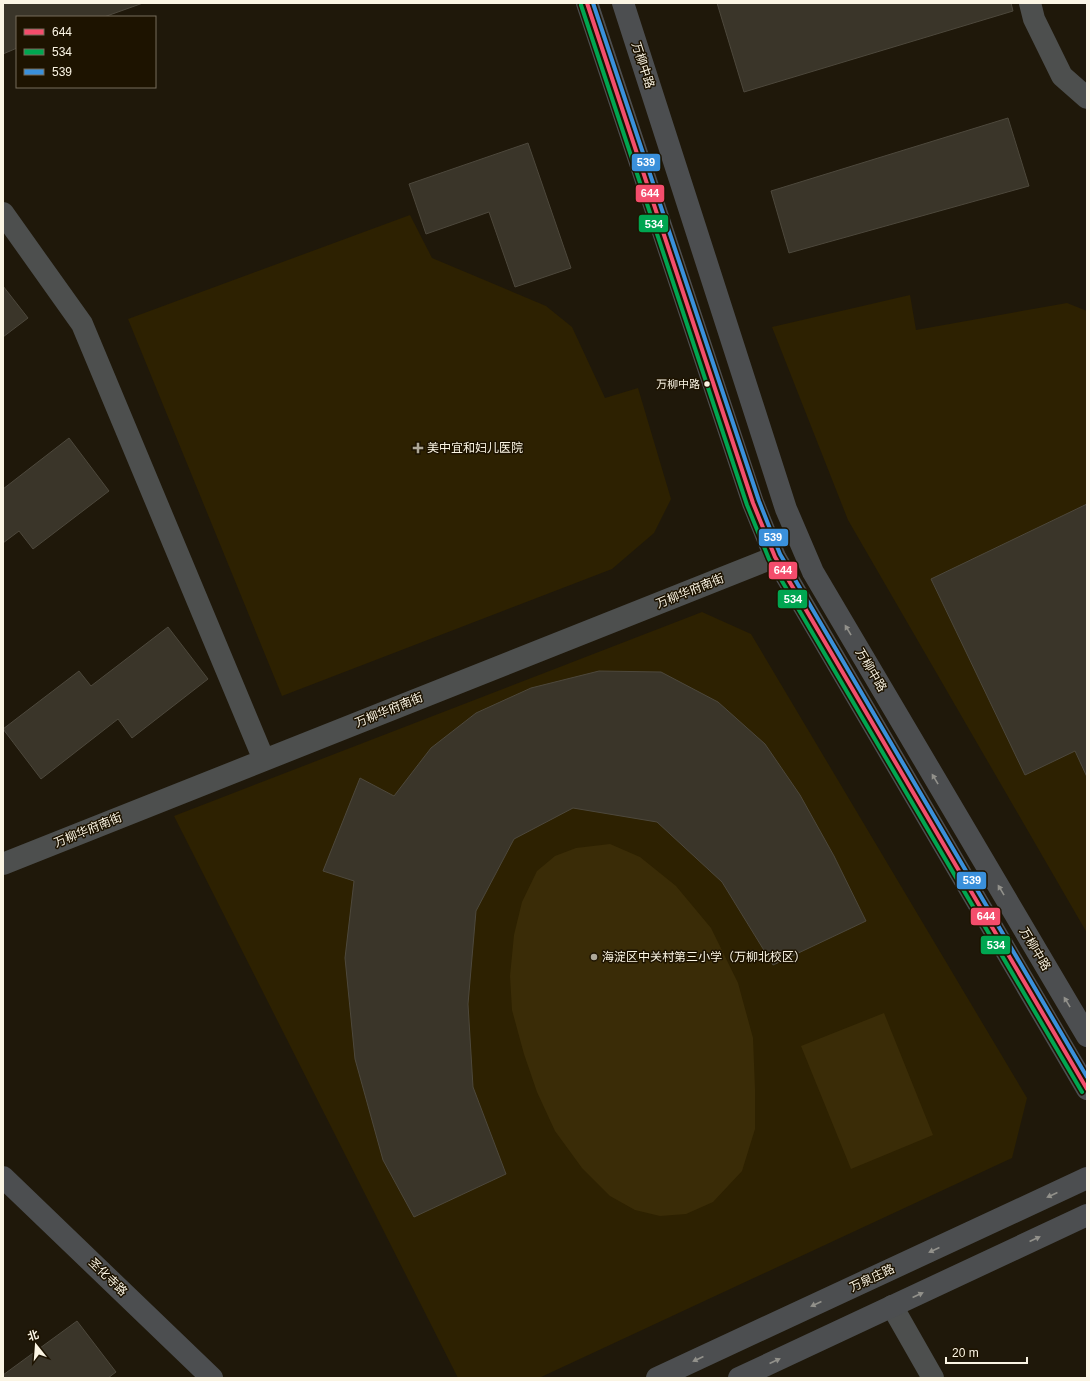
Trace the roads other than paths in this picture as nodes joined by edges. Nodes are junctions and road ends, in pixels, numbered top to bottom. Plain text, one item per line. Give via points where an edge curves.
1 (587, 3) edge
2 (623, 3) edge
3 (1030, 3) edge
4 (1087, 98) edge
5 (3, 213) edge
6 (775, 557) junction
7 (264, 760) junction
8 (3, 864) edge
9 (1087, 1036) edge
10 (1087, 1089) edge
11 (3, 1177) edge
12 (1087, 1178) edge
13 (1087, 1215) edge
14 (892, 1306) junction
15 (212, 1378) edge
16 (658, 1378) edge
17 (739, 1378) edge
18 (933, 1378) edge

1 - 6 street via 753,502
9 -> 2 street, 万柳中路 via 813,572 786,509
3 - 4 street via 1034,19 1062,76
5 - 7 street via 82,324
6 - 7 street, 万柳华府南街
6 - 10 street
7 - 8 street, 万柳华府南街
11 - 15 street, 圣化寺路
12 -> 16 street, 万泉庄路
14 -> 13 street
17 -> 14 street
14 - 18 street

